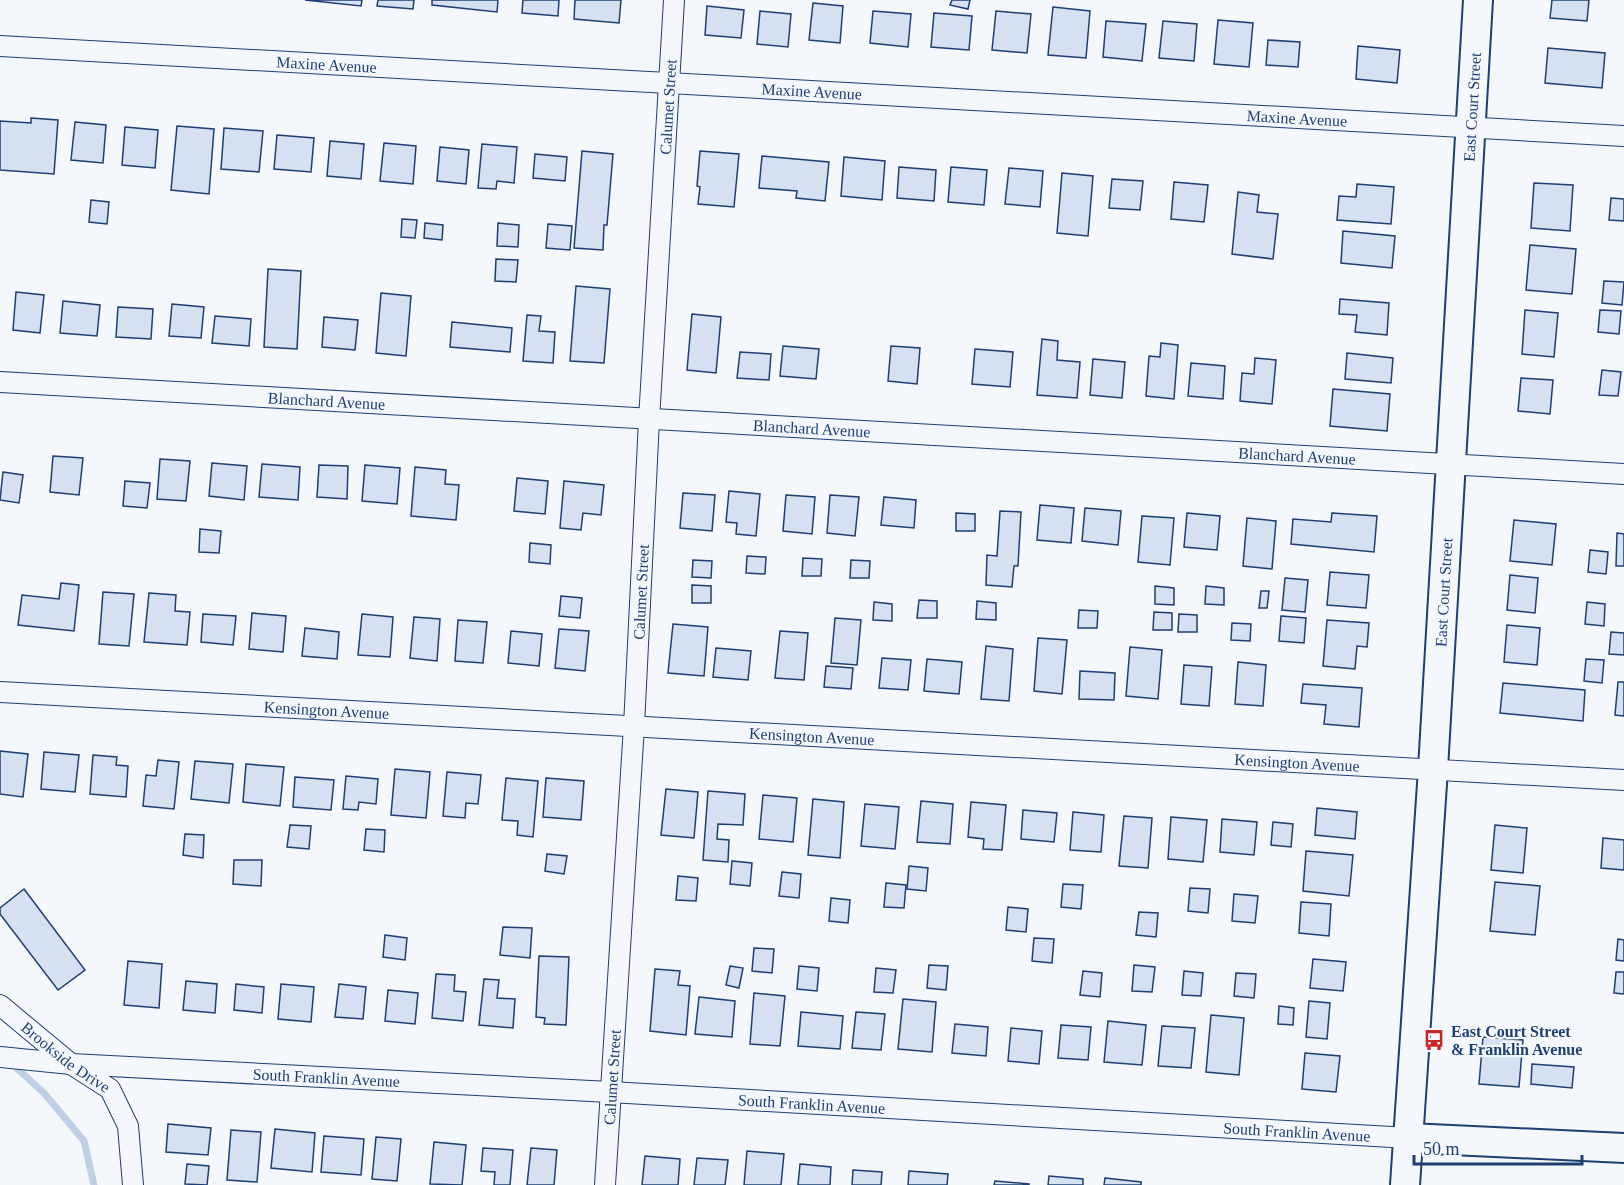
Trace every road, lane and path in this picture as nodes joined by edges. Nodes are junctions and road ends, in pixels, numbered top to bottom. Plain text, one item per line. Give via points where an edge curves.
1 (674, 0) edge
2 (1478, 0) edge
3 (0, 46) edge
4 (669, 83) junction
5 (1472, 128) junction
6 (1624, 136) edge
7 (0, 382) edge
8 (649, 420) junction
9 (1450, 464) junction
10 (1624, 474) edge
11 (0, 692) edge
12 (634, 726) junction
13 (1433, 769) junction
14 (1624, 780) edge
15 (0, 1005) edge
16 (0, 1057) edge
17 (71, 1064) junction
18 (610, 1092) junction
19 (1409, 1138) junction
20 (1624, 1148) edge
21 (133, 1185) edge
22 (604, 1185) edge
23 (1405, 1185) edge

1 - 4 street, Calumet Street
2 - 5 main road, East Court Street
3 - 4 street, Maxine Avenue
4 - 5 street, Maxine Avenue
4 - 8 street, Calumet Street
5 - 6 street, Maxine Avenue
5 - 9 main road, East Court Street
7 - 8 street, Blanchard Avenue
8 - 9 street, Blanchard Avenue
8 - 12 street, Calumet Street
9 - 10 street, Blanchard Avenue
9 - 13 main road, East Court Street
11 - 12 street, Kensington Avenue
12 - 13 street, Kensington Avenue
12 - 18 street, Calumet Street
13 - 14 street, Kensington Avenue
13 - 19 main road, East Court Street
15 - 17 street, Brookside Drive
16 - 17 street, South Franklin Avenue
17 - 18 street, South Franklin Avenue
17 - 21 street, Brookside Drive via 110,1089 128,1126
18 - 19 street, South Franklin Avenue
18 - 22 street, Calumet Street
19 - 20 main road, South Franklin Avenue
19 - 23 main road, East Court Street

